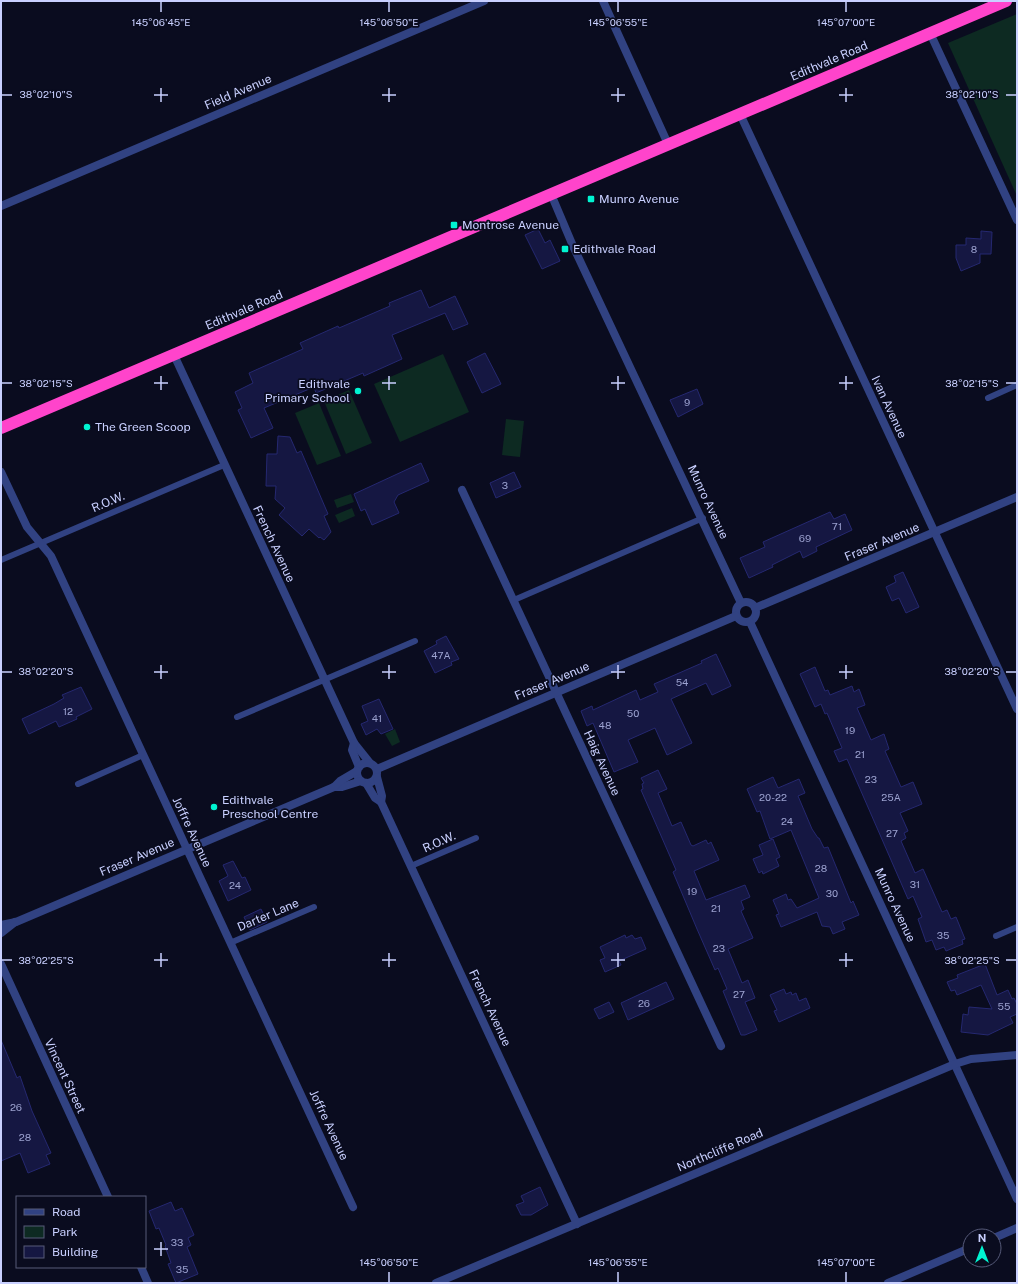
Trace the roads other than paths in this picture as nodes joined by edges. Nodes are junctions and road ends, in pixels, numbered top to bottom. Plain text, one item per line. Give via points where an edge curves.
1 (484, 1) edge
2 (603, 1) edge
3 (1006, 1) edge
4 (930, 33) junction
5 (740, 114) junction
6 (668, 144) junction
7 (552, 194) junction
8 (1, 206) edge
9 (1017, 220) edge
10 (174, 355) junction
11 (1017, 385) edge
12 (988, 398) dead end
13 (1, 428) edge
14 (224, 465) junction
15 (1, 472) edge
16 (462, 490) dead end
17 (1017, 497) edge
18 (703, 518) junction
19 (935, 533) junction
20 (41, 543) junction
21 (1, 560) edge
22 (514, 600) junction
23 (741, 603) junction
24 (755, 608) junction
25 (736, 616) junction
26 (750, 622) junction
27 (415, 641) dead end
28 (324, 680) junction
29 (555, 693) junction
30 (1017, 709) edge
31 (237, 717) dead end
32 (354, 744) junction
33 (144, 755) junction
34 (370, 763) junction
35 (358, 769) junction
36 (377, 773) junction
37 (363, 782) junction
38 (78, 784) dead end
39 (334, 787) junction
40 (381, 802) junction
41 (476, 838) dead end
42 (187, 849) junction
43 (411, 866) junction
44 (314, 907) dead end
45 (16, 922) junction
46 (1, 925) edge
47 (1017, 927) edge
48 (1, 933) edge
49 (996, 936) dead end
50 (230, 943) junction
51 (1, 964) edge
52 (721, 1046) dead end
53 (1017, 1055) edge
54 (955, 1064) junction
55 (108, 1196) edge
56 (1017, 1198) edge
57 (354, 1207) dead end
58 (577, 1224) junction
59 (1017, 1228) edge
60 (1002, 1235) edge
61 (962, 1251) edge
62 (141, 1268) edge
63 (148, 1283) edge
64 (436, 1283) edge
65 (888, 1283) edge

1 - 8 street, Field Avenue
2 - 6 street
3 - 4 highway, Edithvale Road
4 - 5 highway, Edithvale Road
4 - 9 street
5 - 6 highway, Edithvale Road
5 - 19 street, Ivan Avenue
6 - 7 highway, Edithvale Road
7 - 10 highway, Edithvale Road
7 - 18 street, Munro Avenue via 588,277
10 - 13 highway, Edithvale Road
10 - 14 street, French Avenue
11 - 12 lane
14 - 20 lane, R.O.W.
14 - 28 street, French Avenue
15 - 20 street, Joffre Avenue via 27,527
16 - 22 street, Haig Avenue
17 - 19 street, Fraser Avenue
18 - 22 lane
18 - 23 street, Munro Avenue
19 - 24 street, Fraser Avenue
19 - 30 street, Ivan Avenue
20 - 21 lane, R.O.W.
20 - 33 street, Joffre Avenue via 51,556
22 - 29 street, Haig Avenue
23 - 24 street via 749,602
23 - 25 street via 736,609
24 - 26 street via 755,617
25 - 26 street via 741,622
25 - 29 street, Fraser Avenue
26 - 54 street, Munro Avenue
27 - 28 lane
28 - 31 lane
28 - 32 street, French Avenue
29 - 36 street, Fraser Avenue
29 - 52 street, Haig Avenue
32 - 34 street, French Avenue
32 - 35 street, French Avenue via 352,750
33 - 38 lane
33 - 42 street, Joffre Avenue
34 - 35 street via 364,763
34 - 36 street
35 - 37 street
35 - 39 street, Fraser Avenue
36 - 37 street via 374,781
36 - 40 street, French Avenue
37 - 39 street, Fraser Avenue
37 - 40 street, French Avenue
39 - 42 street, Fraser Avenue
40 - 43 street, French Avenue
41 - 43 lane, R.O.W.
42 - 45 street, Fraser Avenue
42 - 50 street, Joffre Avenue
43 - 58 street, French Avenue
44 - 50 lane, Darter Lane
45 - 46 street, Fraser Avenue
45 - 48 street, Fraser Avenue
47 - 49 lane
50 - 57 street, Joffre Avenue
51 - 55 street, Vincent Street
53 - 54 street, Northcliffe Road via 971,1059
54 - 56 street, Munro Avenue
54 - 58 street, Northcliffe Road
58 - 64 street, Northcliffe Road
59 - 60 street
61 - 65 street
62 - 63 street

